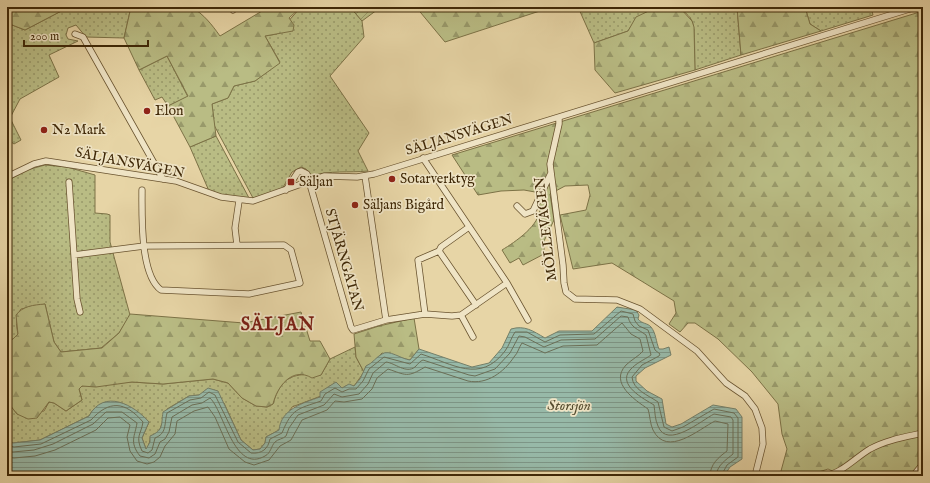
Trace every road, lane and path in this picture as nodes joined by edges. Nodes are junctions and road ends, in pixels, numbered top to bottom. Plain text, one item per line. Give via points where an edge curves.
1 (231, 7) edge
2 (236, 7) edge
3 (916, 7) edge
4 (75, 34) dead end
5 (559, 117) junction
6 (423, 158) junction
7 (551, 173) junction
8 (365, 176) junction
9 (7, 177) edge
10 (163, 179) junction
11 (310, 180) junction
12 (69, 182) dead end
13 (142, 190) dead end
14 (286, 190) junction
15 (238, 200) junction
16 (517, 206) dead end
17 (469, 227) junction
18 (236, 245) junction
19 (144, 246) junction
20 (439, 250) junction
21 (74, 255) junction
22 (507, 283) junction
23 (476, 305) junction
24 (80, 312) dead end
25 (425, 314) junction
26 (461, 315) junction
27 (386, 320) junction
28 (528, 320) dead end
29 (473, 337) dead end
30 (923, 433) edge
31 (923, 464) edge
32 (757, 476) edge
33 (825, 476) edge
34 (912, 476) edge

1 - 2 street via 233,10
3 - 5 street, SÄLJANSVÄGEN
4 - 10 street via 83,37
5 - 6 street, SÄLJANSVÄGEN
5 - 7 street, MÖLLEVÄGEN
6 - 8 street, SÄLJANSVÄGEN
6 - 17 street
7 - 16 street via 533,211 525,214
7 - 32 street, MÖLLEVÄGEN via 564,265 564,283 568,295 575,299 617,300 640,309 697,351 726,383 749,400 759,416 763,435
8 - 11 street, SÄLJANSVÄGEN via 324,176
8 - 27 street
9 - 10 street, SÄLJANSVÄGEN via 46,160
10 - 15 street, SÄLJANSVÄGEN
11 - 14 street, SÄLJANSVÄGEN
11 - 14 street via 307,174 300,171
11 - 27 street, STJÄRNGATAN via 351,327 357,330
12 - 21 street
13 - 19 street
14 - 15 street, SÄLJANSVÄGEN via 256,201
15 - 18 street
17 - 20 street
17 - 22 street
18 - 19 street
18 - 19 street via 284,245 291,250 300,283 249,294 161,290 154,286
19 - 21 street
20 - 23 street
20 - 25 street via 418,262
21 - 24 street
22 - 23 street
22 - 28 street
23 - 26 street
25 - 26 street, STJÄRNGATAN
25 - 27 street, STJÄRNGATAN
26 - 29 street
30 - 33 street via 904,436 870,449 837,472
31 - 34 street

